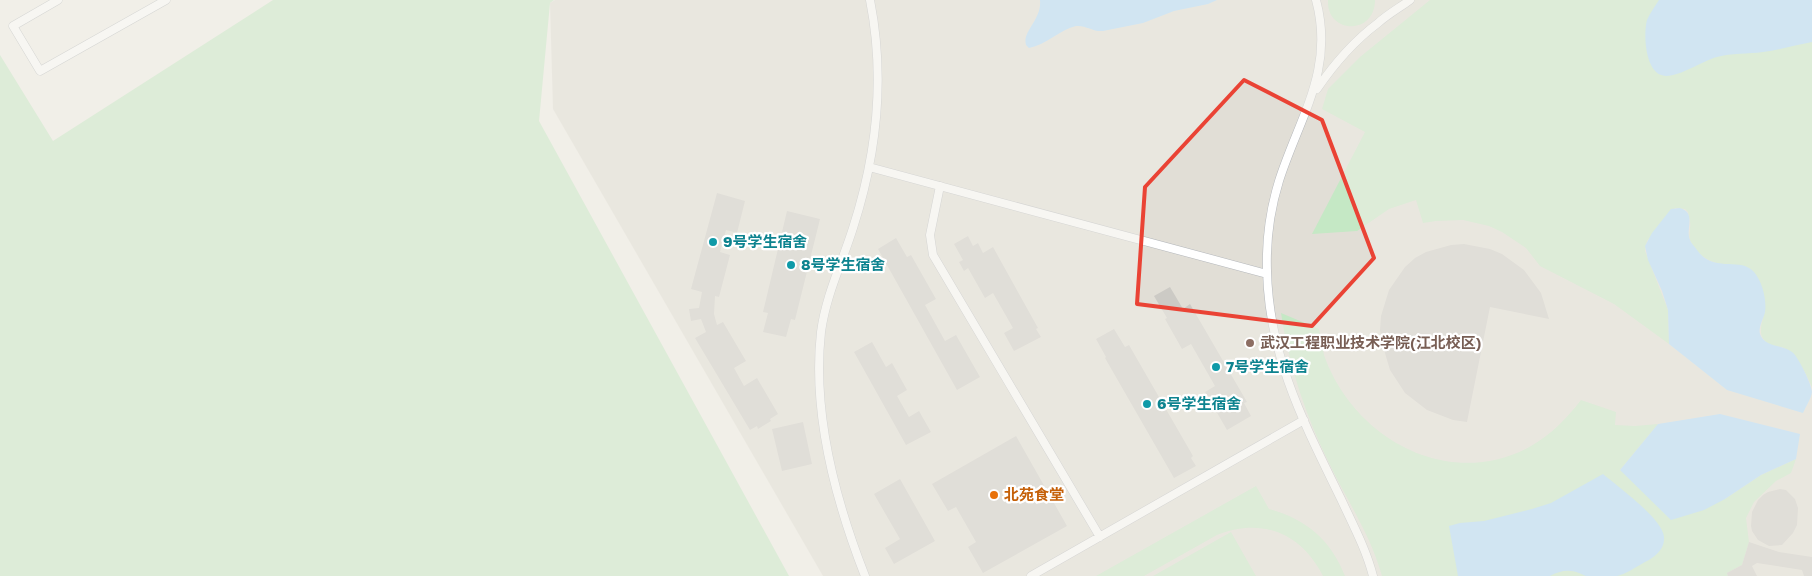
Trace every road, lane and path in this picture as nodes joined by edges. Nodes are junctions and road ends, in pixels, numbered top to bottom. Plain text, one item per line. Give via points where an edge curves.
1 (58, 0) edge
2 (166, 0) edge
3 (870, 0) edge
4 (1316, 0) edge
5 (1410, 0) edge
6 (1312, 97) junction
7 (869, 167) junction
8 (940, 186) junction
9 (1267, 274) junction
10 (1304, 420) junction
11 (1100, 537) junction
12 (865, 576) edge
13 (1031, 576) edge
14 (1373, 576) edge

1 - 2 lane via 13,26 40,72
3 - 7 lane via 876,37 878,93
4 - 6 lane via 1322,40
5 - 6 lane via 1362,36
6 - 9 lane via 1279,182 1270,222
7 - 8 lane
7 - 12 lane via 855,222 829,294 821,334 820,367 822,410 832,468
8 - 9 lane
8 - 11 lane via 930,235 933,255
9 - 10 lane via 1276,342 1292,394
10 - 11 lane
10 - 14 lane via 1353,524
11 - 13 lane

